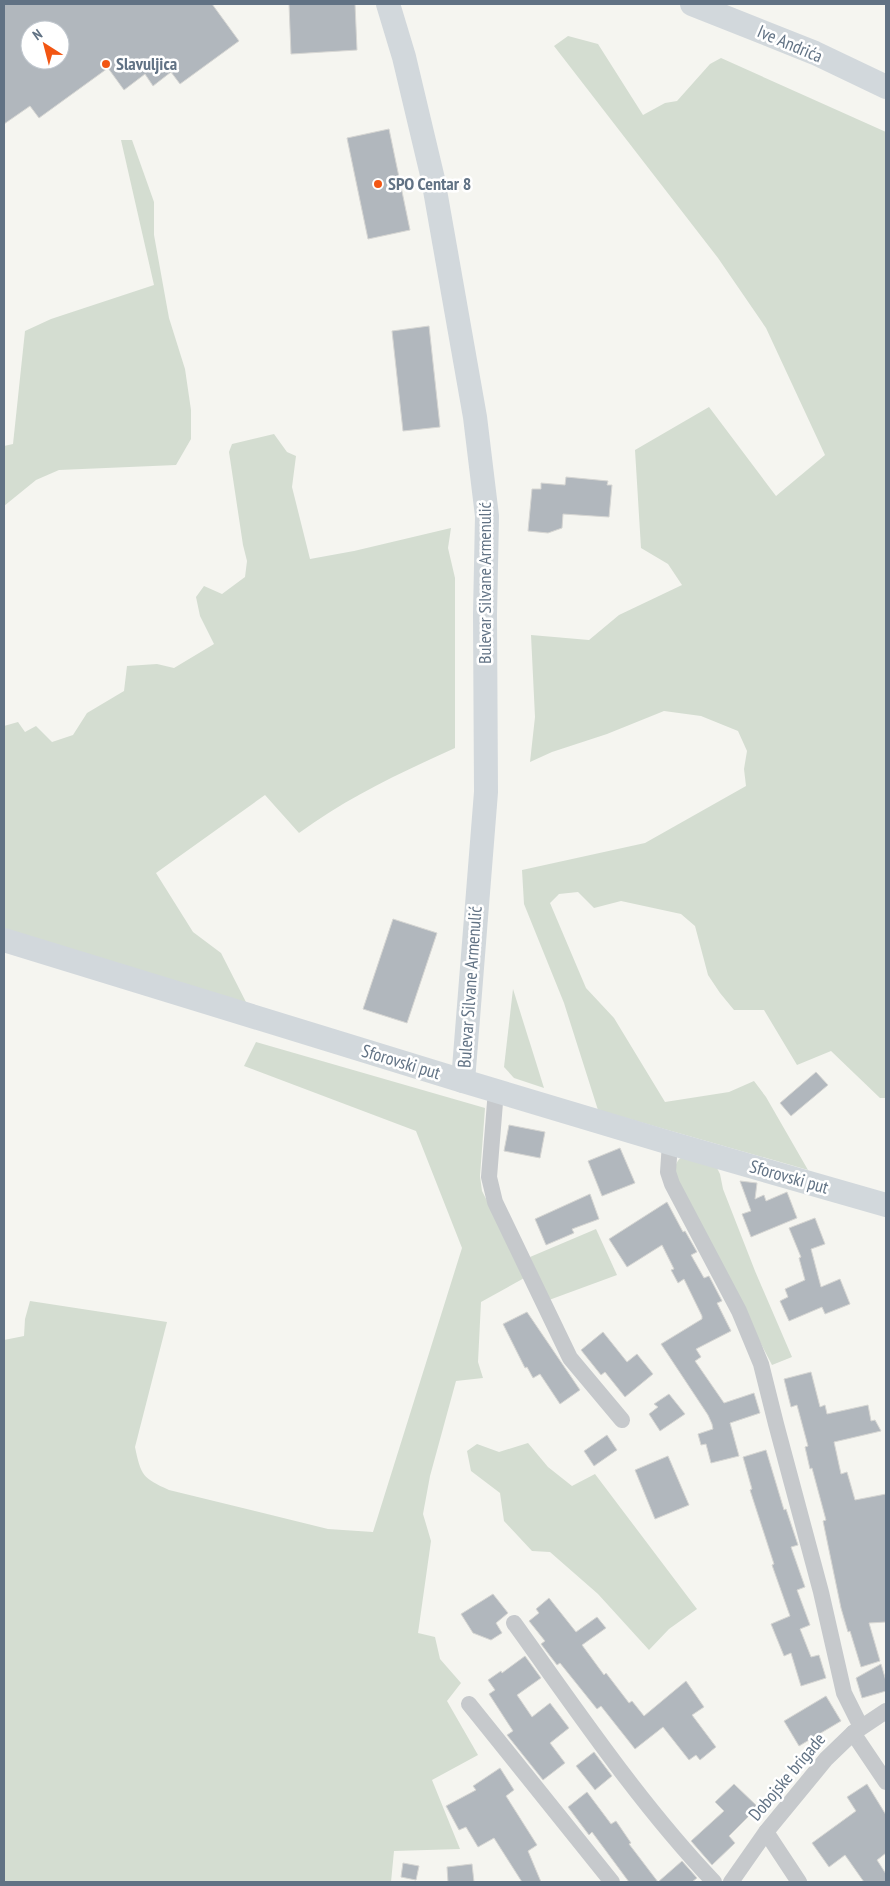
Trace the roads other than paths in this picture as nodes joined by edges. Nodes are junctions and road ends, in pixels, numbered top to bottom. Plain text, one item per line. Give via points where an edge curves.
1 (388, 4) edge
2 (692, 4) edge
3 (886, 87) edge
4 (4, 940) edge
5 (463, 1082) junction
6 (496, 1090) junction
7 (670, 1143) junction
8 (886, 1205) edge
9 (622, 1420) dead end
10 (514, 1623) dead end
11 (469, 1704) dead end
12 (886, 1711) edge
13 (857, 1730) junction
14 (886, 1782) edge
15 (766, 1832) junction
16 (612, 1882) edge
17 (714, 1882) edge
18 (731, 1882) edge
19 (799, 1882) edge

1 - 5 street, Bulevar Silvane Armenulić via 433,179 475,417 488,516 486,792
2 - 3 street, Ive Andrića via 815,53
4 - 5 street, Sforovski put
5 - 6 street, Sforovski put
6 - 7 street, Sforovski put
6 - 9 street via 489,1177 495,1202 570,1358
7 - 8 street, Sforovski put
7 - 13 street via 668,1172 672,1184 739,1311 761,1364 844,1693
10 - 17 street via 632,1787
11 - 16 street
12 - 13 street, Dobojske brigade
13 - 14 street
13 - 15 street, Dobojske brigade via 826,1759
15 - 18 street, Dobojske brigade
15 - 19 street

